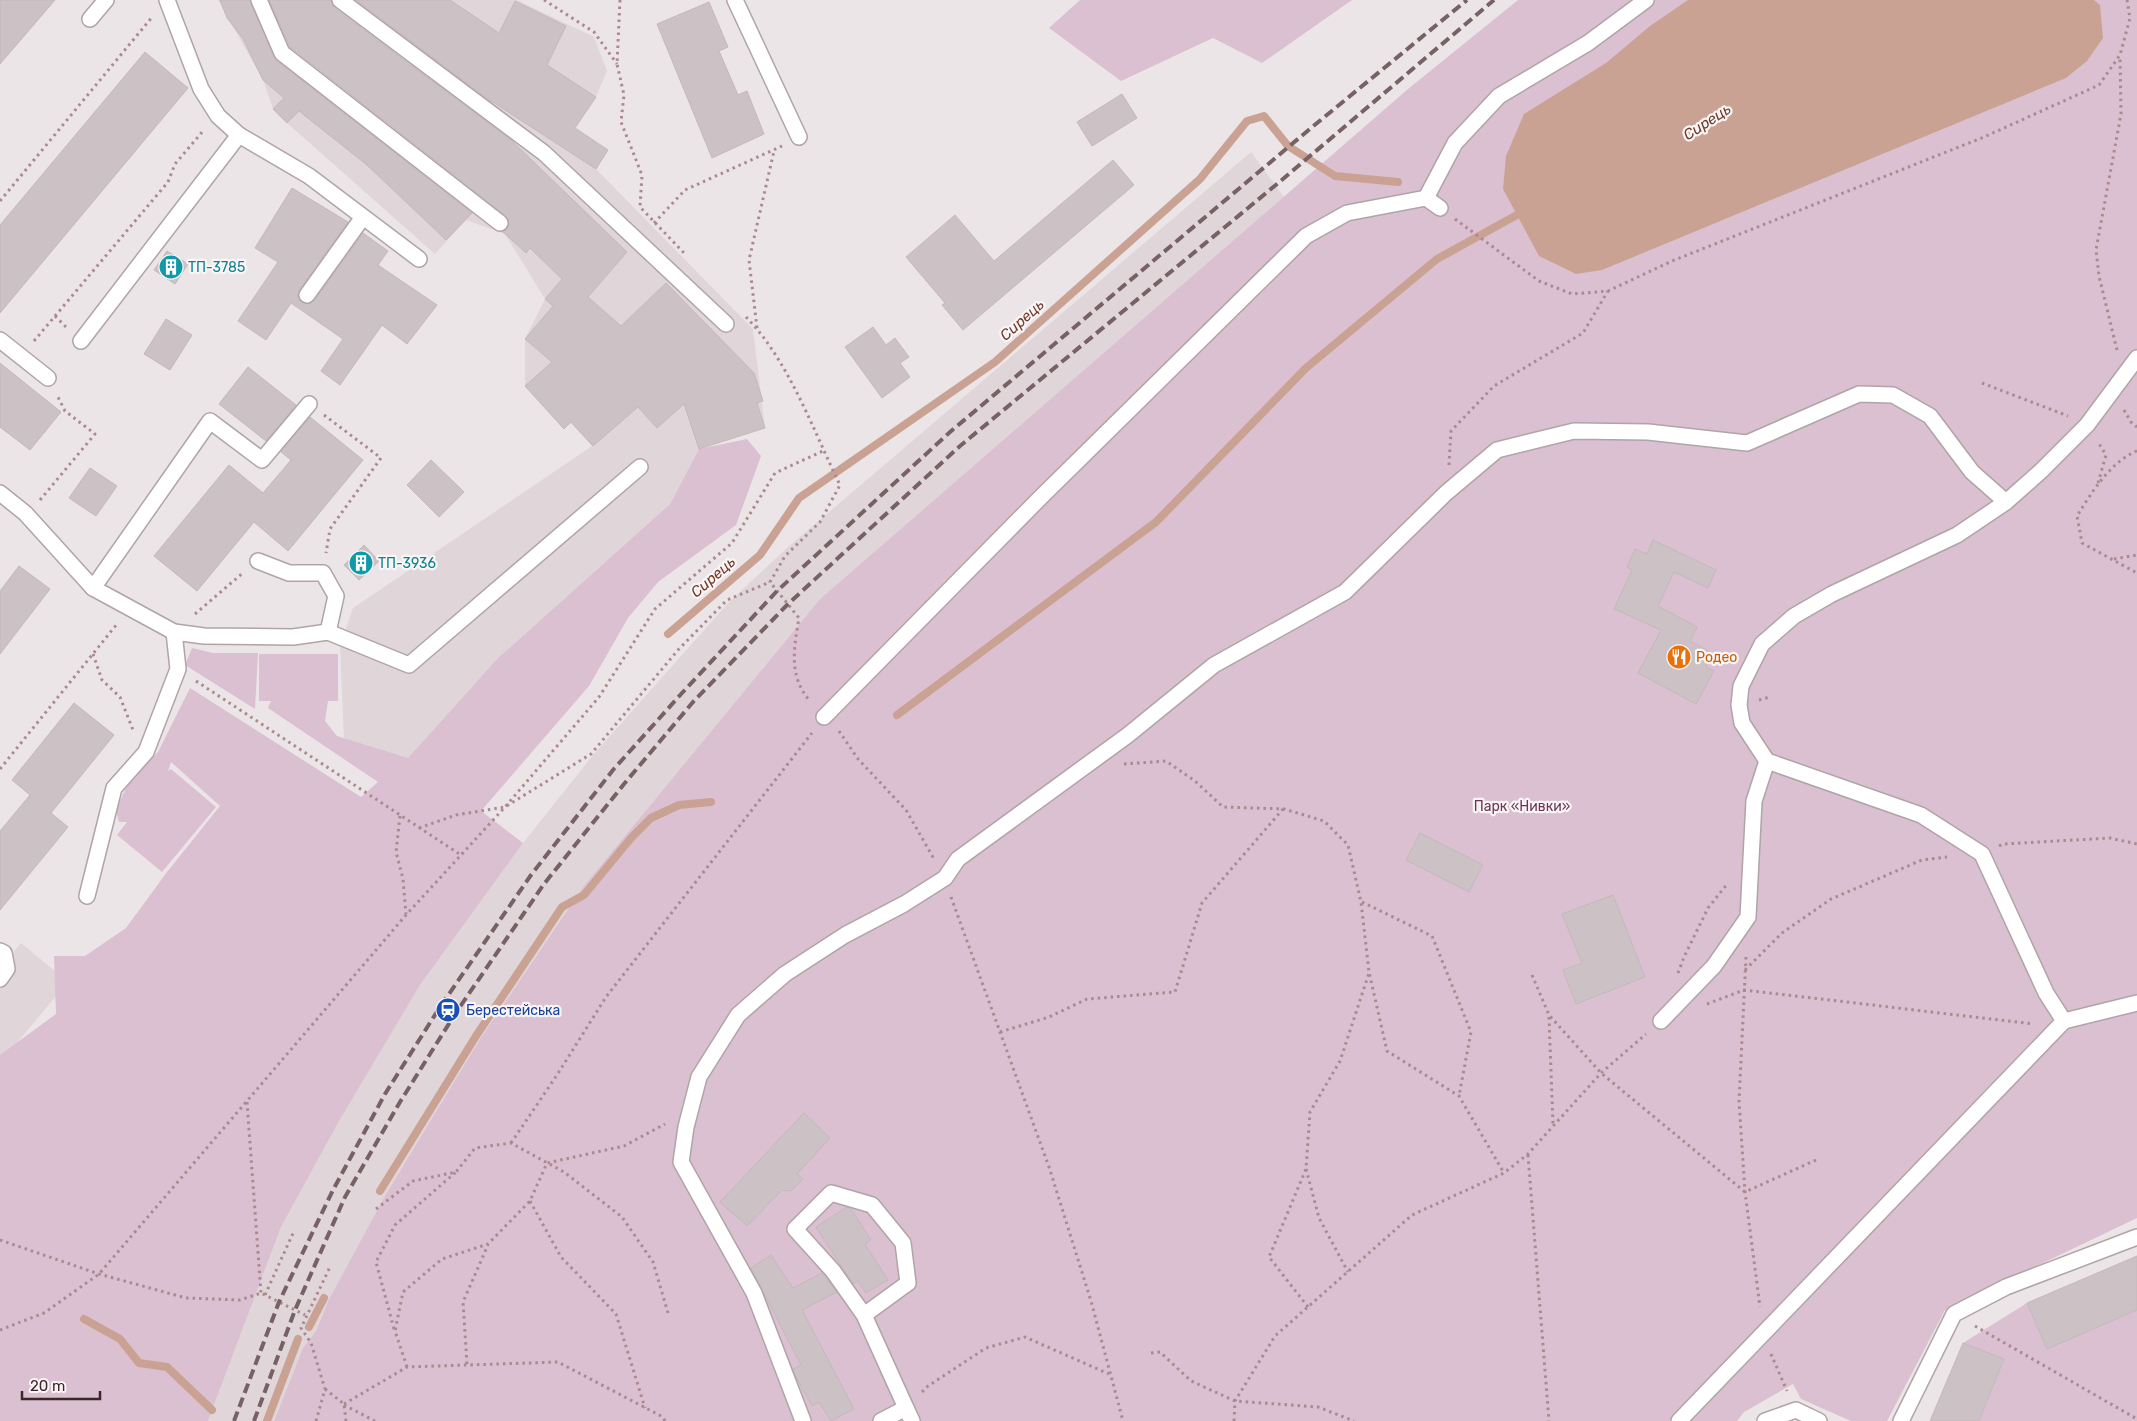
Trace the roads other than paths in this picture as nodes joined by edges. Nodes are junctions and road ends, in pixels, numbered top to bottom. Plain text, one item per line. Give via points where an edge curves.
1 (106, 0) edge
2 (260, 0) edge
3 (340, 0) edge
4 (735, 0) edge
5 (1646, 0) edge
6 (163, 4) edge
7 (90, 20) dead end
8 (239, 135) junction
9 (799, 136) road end
10 (1426, 198) junction
11 (1440, 208) road end
12 (363, 217) junction
13 (500, 223) dead end
14 (419, 259) dead end
15 (307, 295) dead end
16 (726, 324) dead end
17 (0, 340) edge
18 (81, 341) dead end
19 (2137, 358) edge
20 (48, 378) dead end
21 (309, 404) road end
22 (640, 467) dead end
23 (0, 493) edge
24 (2006, 502) junction
25 (258, 560) road end
26 (93, 588) junction
27 (174, 632) junction
28 (328, 632) junction
29 (824, 718) road end
30 (1768, 761) junction
31 (87, 896) dead end
32 (0, 951) edge
33 (0, 978) edge
34 (2137, 1003) edge
35 (1661, 1021) road end
36 (2064, 1022) junction
37 (2137, 1237) edge
38 (864, 1315) junction
39 (909, 1415) edge
40 (803, 1421) edge
41 (881, 1421) edge
42 (1679, 1421) edge
43 (1765, 1421) edge
44 (1819, 1421) edge
45 (1901, 1421) edge

1 - 7 street
2 - 13 street via 282,53
3 - 16 street via 544,153
4 - 9 street
5 - 10 street via 1588,43 1499,96 1455,143
6 - 8 street via 201,89 218,116
8 - 12 street via 309,176
8 - 18 street
10 - 11 street
10 - 29 street via 1347,213 1306,236 1039,499
12 - 14 street
12 - 15 street
17 - 20 street
19 - 24 street via 2087,425
21 - 26 street via 262,460 210,421
22 - 28 street via 410,665
23 - 26 street via 25,513
24 - 30 street via 1957,535 1832,594 1794,616 1762,644 1741,686 1739,705 1742,724
24 - 40 street via 1972,472 1930,416 1893,395 1859,394 1747,443 1648,432 1574,431 1497,450 1446,493 1346,592 1214,665 1128,736 958,859 945,878 792,969 738,1015 699,1077 681,1162 754,1293
25 - 28 street via 288,573 323,573 336,596
26 - 27 street
27 - 28 street via 204,636 293,637
27 - 31 street via 178,670 146,752 114,788
30 - 35 street via 1754,801 1748,917 1714,966
30 - 36 street via 1921,815 1982,854 2046,993
32 - 33 street via 4,953 7,969
34 - 36 street
36 - 42 street
37 - 45 street via 2006,1287 1954,1314
38 - 38 street via 908,1283 903,1243 872,1205 831,1192 795,1228 833,1271
38 - 39 street
39 - 41 street
43 - 44 street via 1796,1410

